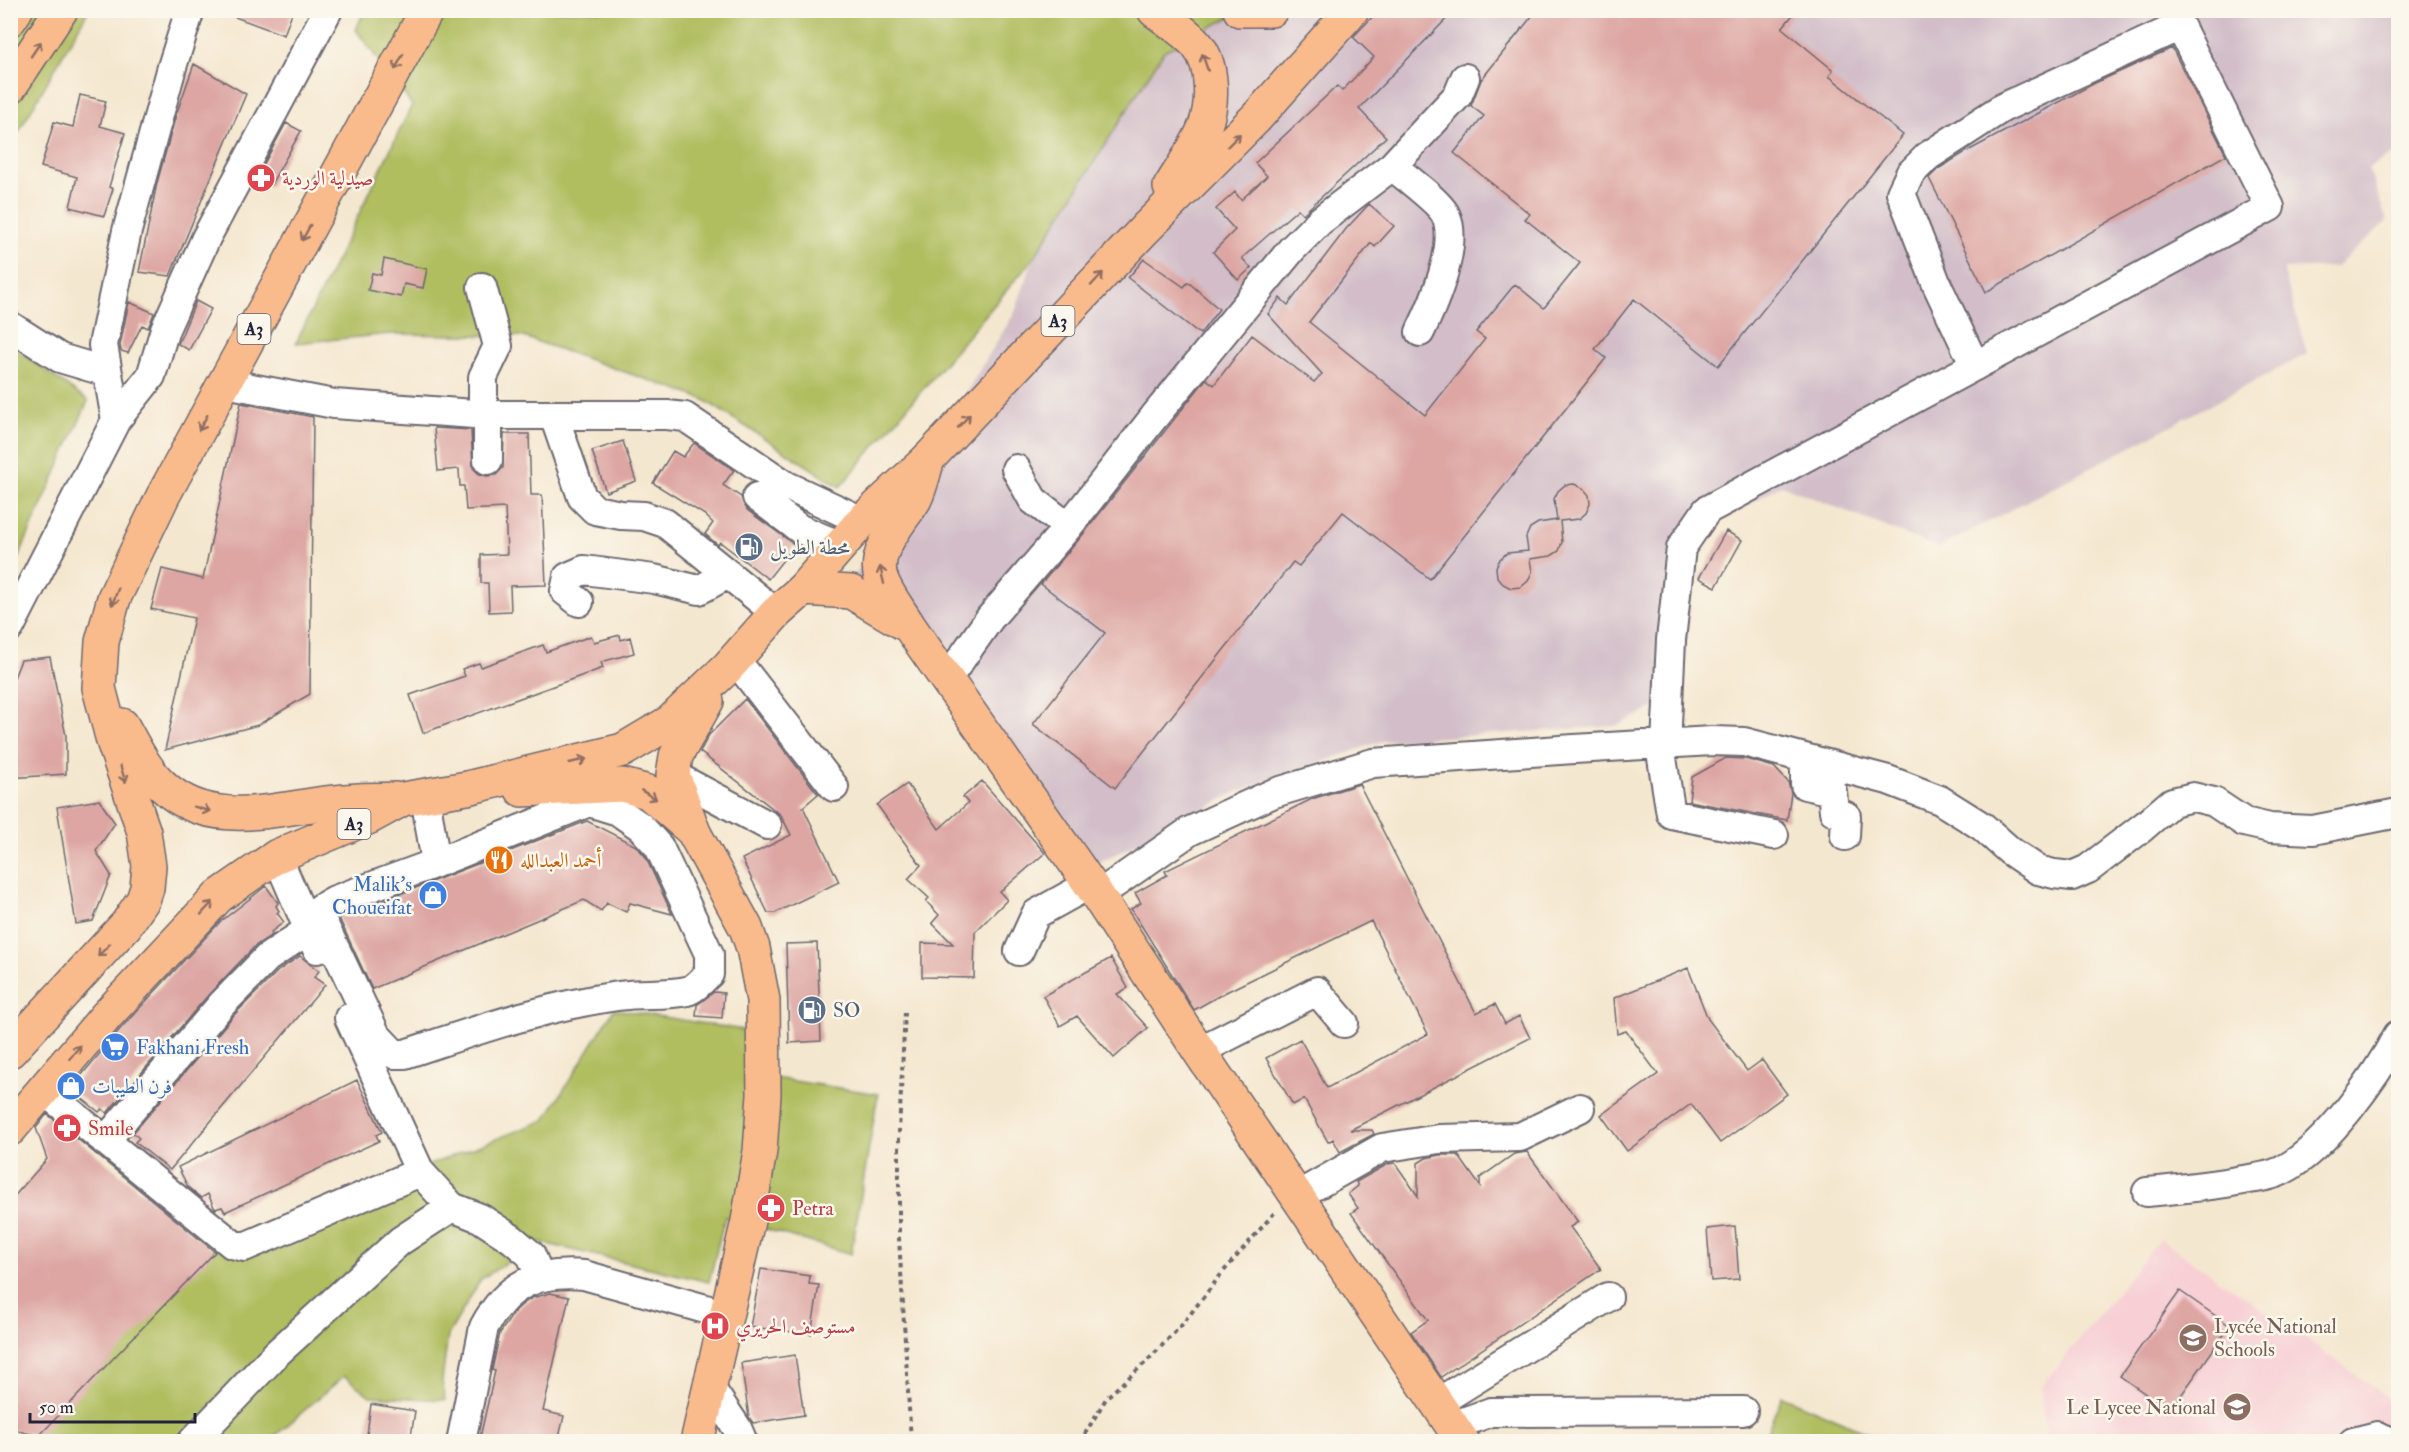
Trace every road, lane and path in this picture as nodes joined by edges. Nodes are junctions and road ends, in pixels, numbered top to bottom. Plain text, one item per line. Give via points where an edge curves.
1 (16, 10) edge
2 (61, 10) edge
3 (190, 10) edge
4 (328, 10) edge
5 (427, 10) edge
6 (1154, 10) edge
7 (1240, 10) edge
8 (1271, 10) edge
9 (1352, 10) edge
10 (10, 19) edge
11 (1465, 78) dead end
12 (10, 87) edge
13 (1392, 166) junction
14 (1145, 229) junction
15 (482, 286) dead end
16 (10, 326) edge
17 (1420, 332) dead end
18 (1975, 366) junction
19 (107, 372) junction
20 (225, 383) junction
21 (485, 415) junction
22 (554, 416) junction
23 (116, 420) junction
24 (928, 459) junction
25 (488, 460) dead end
26 (1016, 469) dead end
27 (758, 497) dead end
28 (862, 521) junction
29 (1068, 527) junction
30 (841, 546) junction
31 (728, 574) junction
32 (803, 588) junction
33 (579, 602) dead end
34 (776, 613) junction
35 (909, 626) junction
36 (10, 627) edge
37 (731, 663) junction
38 (947, 679) junction
39 (99, 688) junction
40 (1663, 746) junction
41 (1805, 759) junction
42 (673, 775) junction
43 (834, 787) dead end
44 (467, 788) junction
45 (414, 798) junction
46 (2398, 813) edge
47 (766, 825) dead end
48 (693, 831) junction
49 (1774, 835) dead end
50 (1845, 836) dead end
51 (277, 856) junction
52 (436, 864) junction
53 (1093, 890) junction
54 (308, 930) junction
55 (1019, 951) dead end
56 (905, 1012) dead end
57 (1344, 1023) dead end
58 (2398, 1035) edge
59 (11, 1049) edge
60 (1199, 1051) junction
61 (43, 1090) junction
62 (1580, 1108) dead end
63 (10, 1129) edge
64 (105, 1141) junction
65 (420, 1172) junction
66 (2147, 1192) dead end
67 (1295, 1193) junction
68 (452, 1207) junction
69 (540, 1277) junction
70 (1608, 1297) dead end
71 (727, 1315) junction
72 (709, 1386) junction
73 (1743, 1411) dead end
74 (1450, 1423) edge
75 (192, 1442) edge
76 (460, 1442) edge
77 (697, 1442) edge
78 (743, 1442) edge
79 (911, 1442) edge
80 (1080, 1442) edge
81 (2353, 1442) edge
82 (2393, 1442) edge

1 - 10 main road
12 -> 2 main road
3 - 19 street via 128,231 104,345
4 - 23 street via 206,238 165,329 151,376
5 -> 20 main road, A3
14 -> 6 main road via 1205,125 1210,100 1206,60 1198,46
7 - 8 main road
14 -> 9 main road, A3 via 1256,118
11 - 13 street via 1458,95
13 - 17 street via 1446,214 1451,234 1438,294
13 - 29 street via 1320,221 1292,249
24 -> 14 main road, A3
15 - 21 street via 498,346 483,377
16 - 19 street via 60,358
18 - 18 street via 1937,285 1901,193 1910,174 1928,156 2002,108 2180,26 2270,207
18 - 40 street via 1707,510 1681,548
19 - 23 street
20 - 21 street via 334,404
20 -> 39 main road, A3 via 163,496 114,598 102,642
21 - 22 street
21 - 25 street
22 - 28 street via 685,417 787,486
22 - 31 street via 582,497 595,510 666,523
23 - 36 street
24 - 28 main road, A3
35 -> 24 main road via 880,576 880,565 886,543 916,497
26 - 29 street via 1033,500
27 - 30 street via 800,530
28 - 30 main road, A3
29 - 38 street via 990,618
30 - 32 main road, A3
31 - 33 street via 699,590 654,579 584,570 568,577 565,591
31 - 34 street
32 - 34 main road, A3
32 - 35 main road via 851,592
34 - 37 main road, A3
35 - 38 main road
37 - 42 main road via 676,756
37 - 43 street
44 -> 37 main road, A3 via 623,750 670,722
38 - 53 main road
39 -> 45 main road via 153,777 176,797 202,810 248,813 336,801
39 -> 59 main road, A3 via 147,844 147,888 126,926
40 - 41 street via 1744,742
40 - 49 street via 1671,814
40 - 53 street via 1373,763 1274,793 1190,831
41 - 46 street via 1888,780 1940,800 1983,827 2038,870 2072,876 2088,869 2172,802 2193,797 2214,802 2244,822 2270,828 2313,830
41 - 50 street via 1805,785 1832,791 1834,811 1846,816
42 - 47 street
42 - 48 main road
44 - 45 main road, A3
44 -> 48 main road via 532,790 622,785 648,792
45 - 51 main road, A3
45 - 52 street
48 - 71 main road via 746,928 763,1000 760,1150
51 - 54 street
61 -> 51 main road, A3 via 219,896
52 - 52 street via 321,908 322,921 376,1035 394,1054 405,1054 548,1010 620,995 655,996 690,990 709,974 709,954 659,848 641,827 618,811 589,802
53 - 55 street via 1036,914
53 - 60 main road
54 - 64 street via 267,958 222,1004
54 - 65 street
56 - 79 path via 899,1238
57 - 60 street via 1317,991
58 - 66 street via 2383,1064 2336,1123 2305,1155 2282,1171 2199,1188
60 - 67 main road
61 - 63 main road, A3
61 - 64 street
62 - 67 street via 1520,1137 1439,1139 1382,1148
64 - 65 street via 232,1244 244,1247
65 - 68 street
67 - 74 main road
67 - 80 path via 1223,1272 1181,1326 1107,1397
68 - 69 street via 480,1218 512,1239 531,1255
68 - 75 street via 400,1241 374,1264 277,1353
69 - 71 street via 584,1275
69 - 76 street via 506,1294 484,1327
70 - 74 street
71 - 72 main road
72 - 77 main road
72 - 78 street
73 - 74 street via 1491,1412
81 - 82 street via 2377,1436

